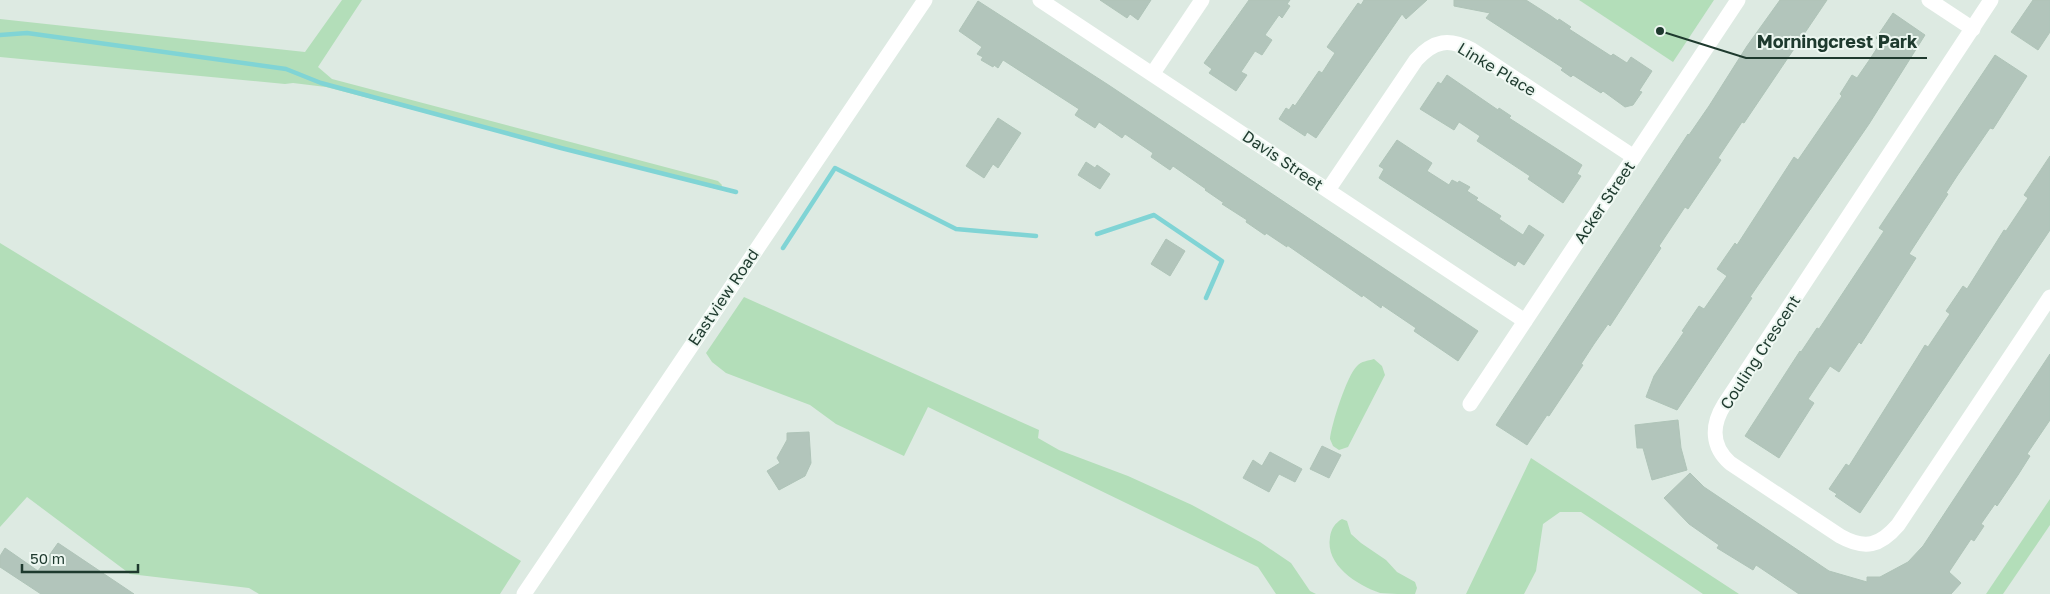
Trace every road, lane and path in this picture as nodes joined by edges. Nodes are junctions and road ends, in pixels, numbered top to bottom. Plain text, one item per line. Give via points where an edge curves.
1 (925, 0) edge
2 (1040, 0) edge
3 (1202, 0) edge
4 (1738, 0) edge
5 (1929, 0) edge
6 (1991, 0) edge
7 (1973, 29) junction
8 (1153, 73) junction
9 (1634, 157) junction
10 (1328, 190) junction
11 (2050, 297) edge
12 (1525, 321) junction
13 (1470, 404) dead end
14 (524, 594) edge

1 - 14 street, Eastview Road
2 - 8 street, Davis Street
3 - 8 street
4 - 9 street, Acker Street
5 - 7 street
6 - 7 street, Couling Crescent
7 - 11 street, Couling Crescent via 1718,414 1714,432 1719,450 1730,463 1845,539 1865,544 1884,539 1898,525
8 - 10 street, Davis Street
9 - 10 street, Linke Place via 1472,50 1449,41 1431,47 1416,60
9 - 12 street, Acker Street
10 - 12 street, Davis Street
12 - 13 street, Acker Street

